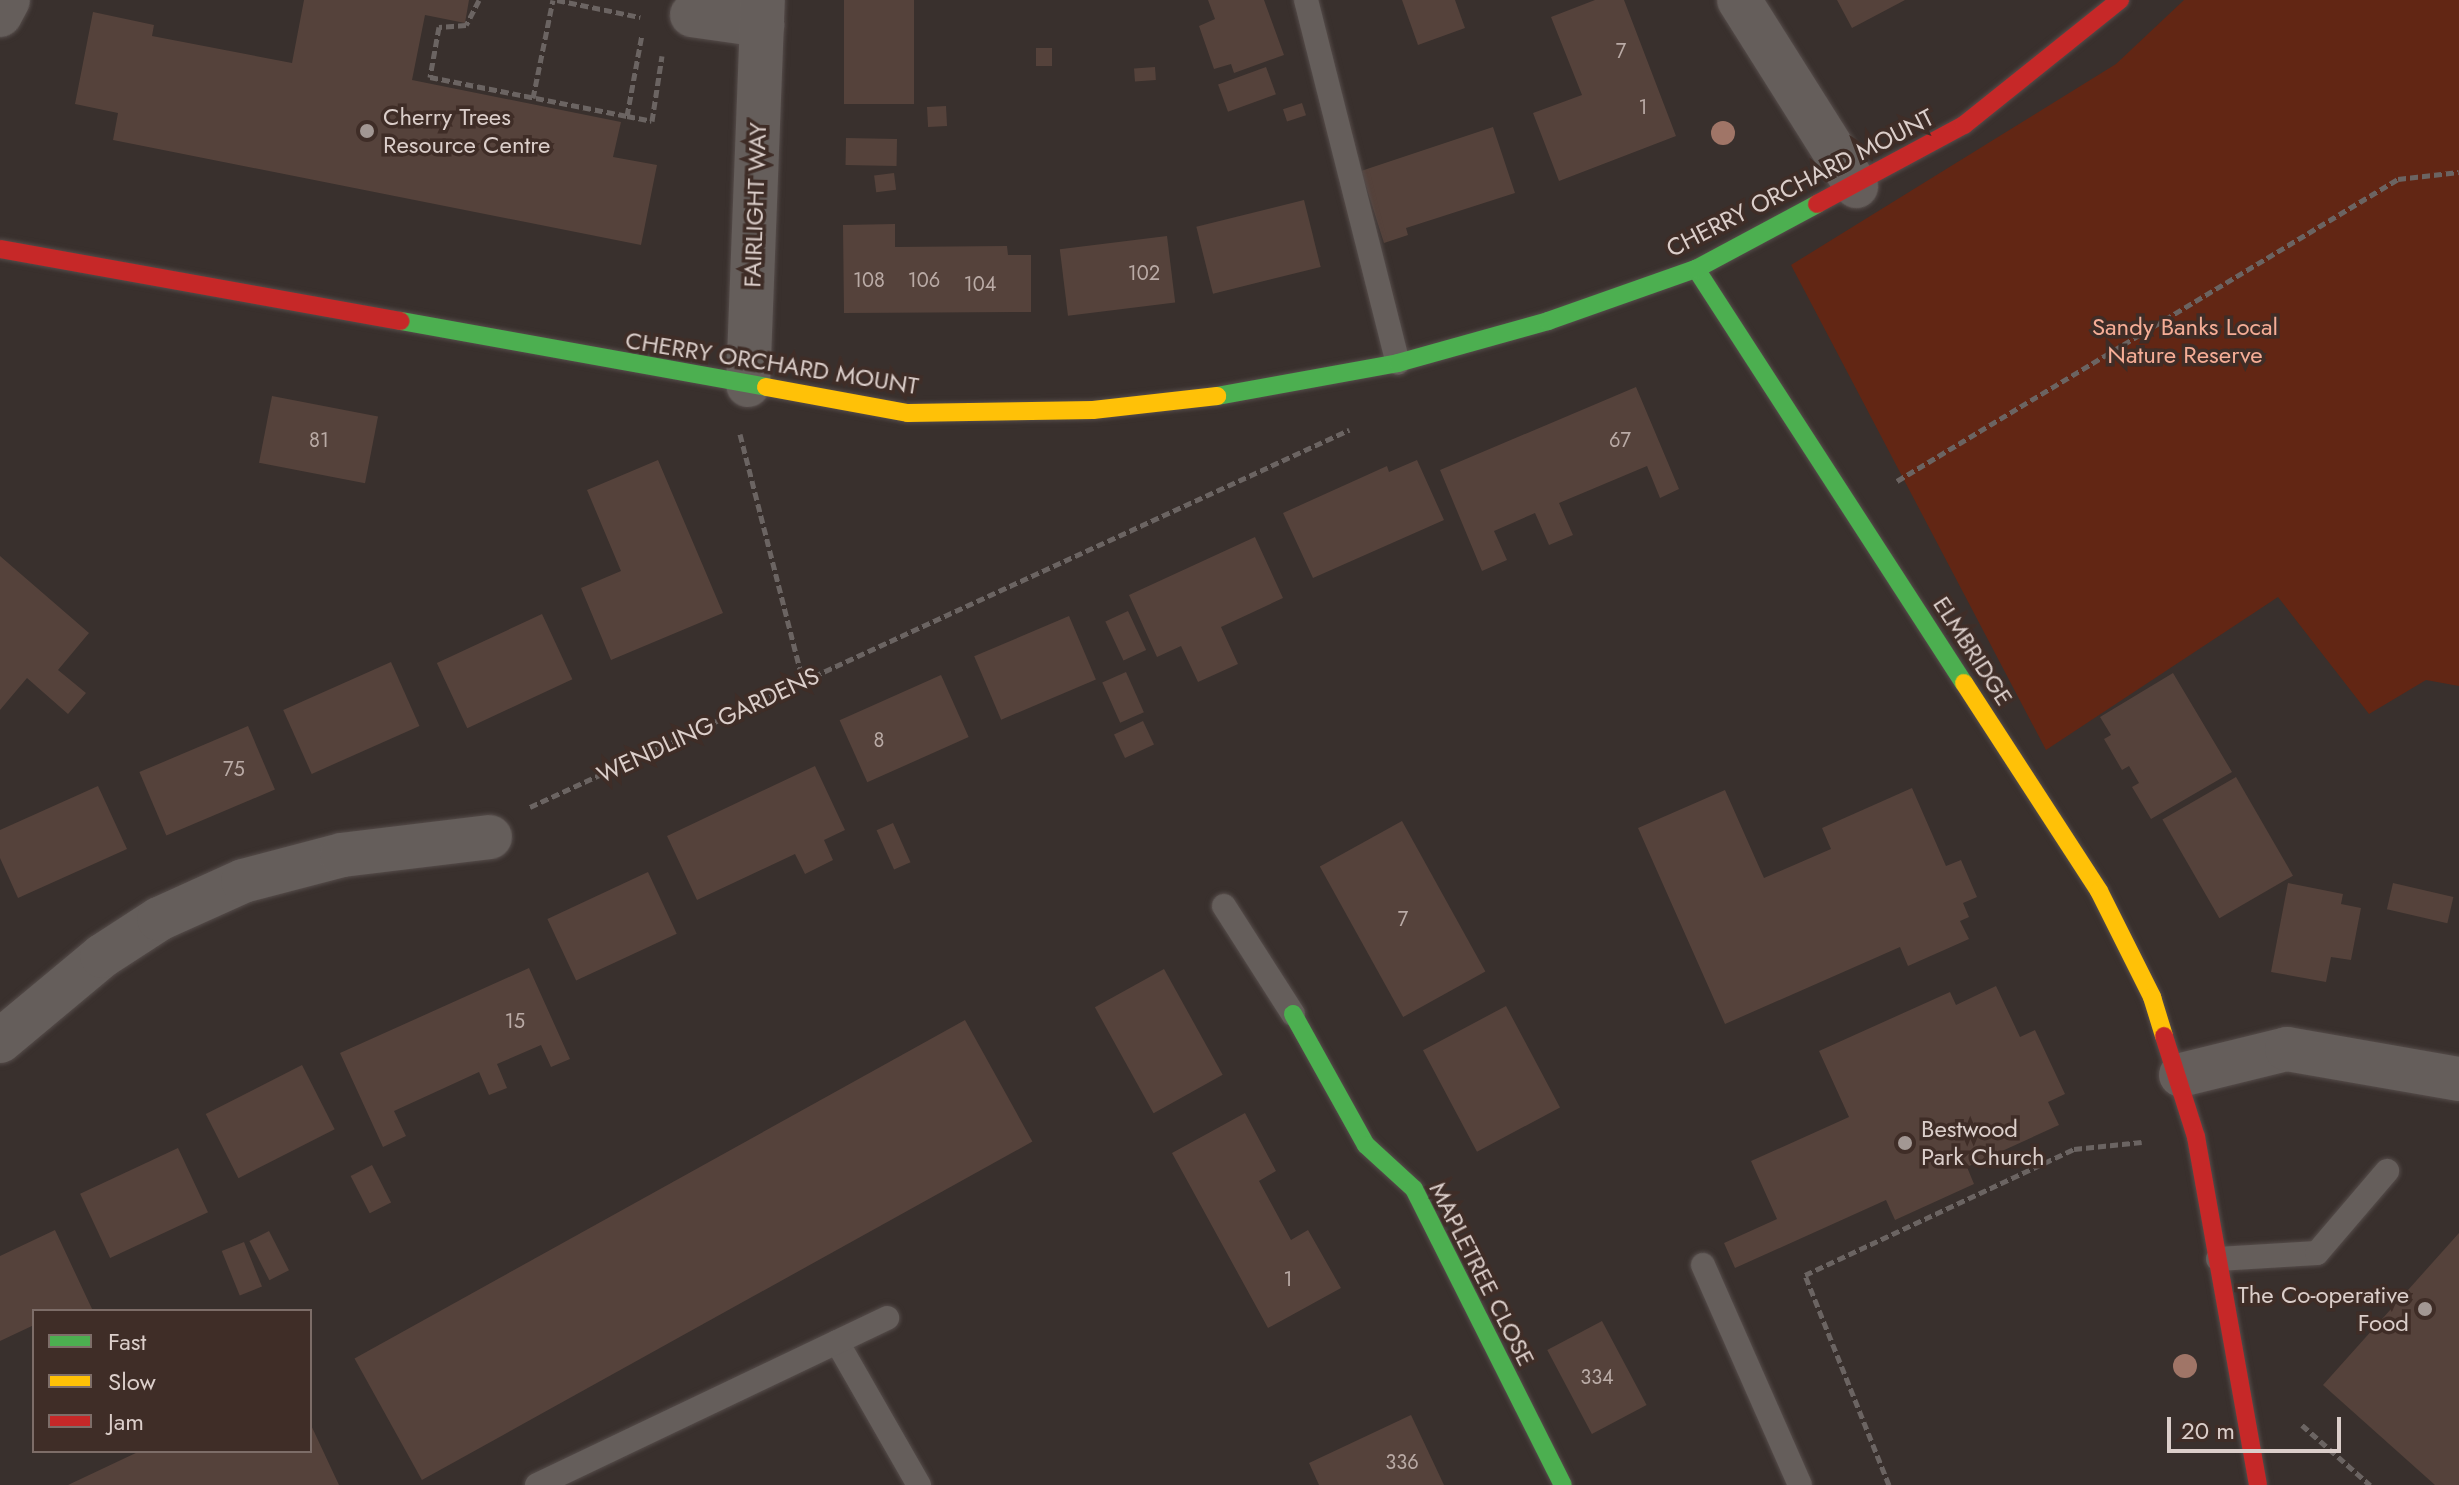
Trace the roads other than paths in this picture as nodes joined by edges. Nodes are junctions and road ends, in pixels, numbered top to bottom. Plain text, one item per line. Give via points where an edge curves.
1 (8, 0) edge
2 (1306, 0) edge
3 (1739, 0) edge
4 (2120, 0) edge
5 (763, 13) edge
6 (0, 15) edge
7 (692, 15) road end
8 (1856, 186) junction
9 (0, 249) edge
10 (1696, 269) junction
11 (1398, 363) junction
12 (748, 385) junction
13 (490, 837) road end
14 (1224, 906) dead end
15 (1293, 1014) joint
16 (0, 1041) edge
17 (2181, 1075) junction
18 (2459, 1079) edge
19 (2387, 1171) dead end
20 (2218, 1259) junction
21 (1703, 1265) dead end
22 (887, 1318) dead end
23 (837, 1342) junction
24 (537, 1485) edge
25 (919, 1485) edge
26 (1563, 1485) edge
27 (1800, 1485) edge
28 (2258, 1485) edge

1 - 6 street
2 - 11 lane
3 - 8 street
4 - 8 street, CHERRY ORCHARD MOUNT via 1964,125
5 - 7 street, FAIRLIGHT WAY
5 - 12 street, FAIRLIGHT WAY
8 - 10 street, CHERRY ORCHARD MOUNT
9 - 12 street, CHERRY ORCHARD MOUNT
10 - 11 street, CHERRY ORCHARD MOUNT via 1548,321
10 - 17 street, ELMBRIDGE via 2099,891 2152,997
11 - 12 street, CHERRY ORCHARD MOUNT via 1243,393 1093,410 908,413
13 - 16 street via 342,855 243,881 159,919 102,956
14 - 15 lane
15 - 26 street, MAPLETREE CLOSE via 1366,1145 1414,1189
17 - 18 street via 2287,1049
17 - 20 street, ELMBRIDGE
19 - 20 lane via 2317,1253
20 - 28 street, ELMBRIDGE
21 - 27 lane
22 - 23 lane
23 - 24 lane
23 - 25 lane

